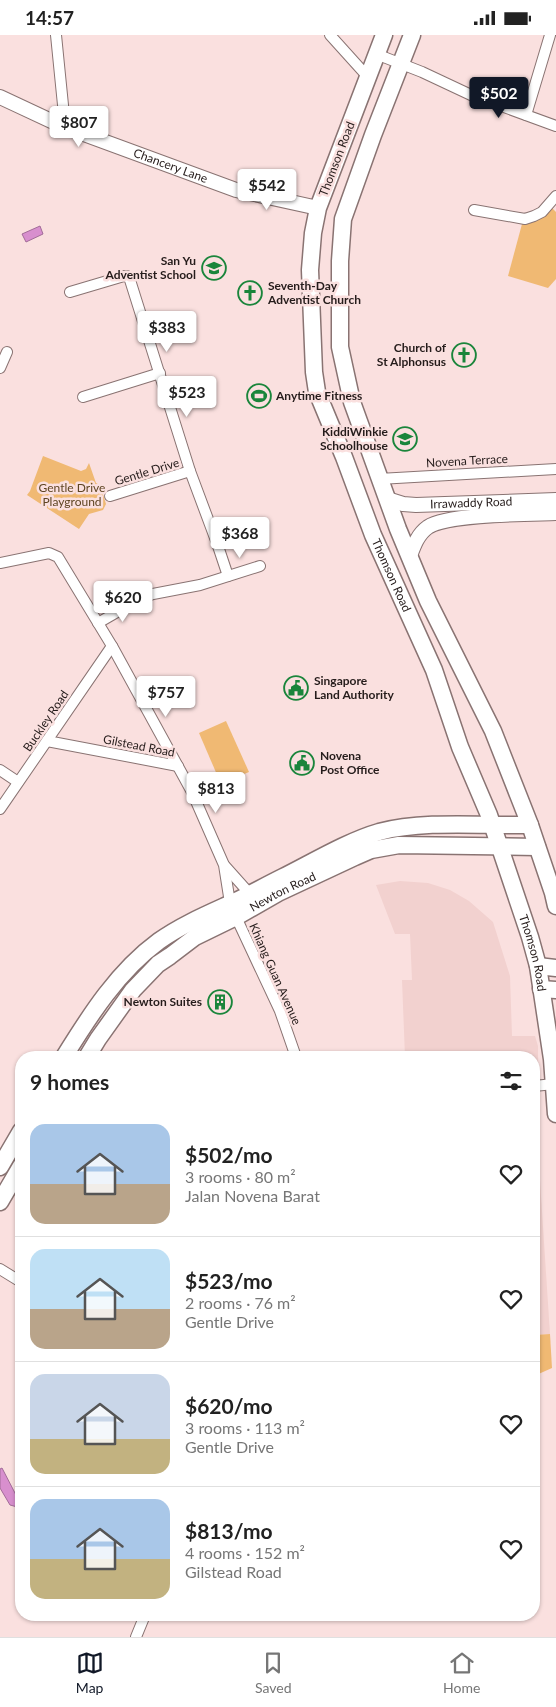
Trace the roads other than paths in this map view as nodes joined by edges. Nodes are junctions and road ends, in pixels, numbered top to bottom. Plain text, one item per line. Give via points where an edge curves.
1 (56, 35) edge
2 (330, 35) edge
3 (384, 35) edge
4 (412, 35) edge
5 (550, 35) edge
6 (376, 54) junction
7 (400, 63) junction
8 (367, 76) junction
9 (0, 97) edge
10 (526, 115) junction
11 (62, 126) junction
12 (556, 126) edge
13 (556, 196) edge
14 (318, 208) junction
15 (474, 210) dead end
16 (70, 292) dead end
17 (7, 352) dead end
18 (0, 369) edge
19 (160, 373) junction
20 (83, 397) dead end
21 (556, 469) edge
22 (190, 471) junction
23 (379, 479) junction
24 (110, 496) dead end
25 (387, 499) junction
26 (556, 500) edge
27 (556, 513) edge
28 (410, 556) junction
29 (0, 563) edge
30 (260, 567) dead end
31 (228, 576) junction
32 (98, 623) junction
33 (112, 646) junction
34 (47, 741) junction
35 (178, 766) junction
36 (0, 770) edge
37 (18, 782) junction
38 (0, 809) edge
39 (530, 825) junction
40 (492, 826) junction
41 (499, 847) junction
42 (537, 847) junction
43 (224, 865) junction
44 (250, 894) junction
45 (555, 899) edge
46 (230, 909) junction
47 (538, 966) junction
48 (556, 968) edge
49 (548, 990) edge
50 (68, 1051) edge
51 (91, 1051) edge
52 (294, 1051) edge
53 (554, 1085) junction
54 (540, 1086) edge
55 (556, 1114) edge
56 (15, 1141) edge
57 (0, 1167) edge
58 (15, 1176) edge
59 (0, 1202) edge
60 (0, 1269) edge
61 (15, 1278) edge
62 (143, 1621) edge
63 (136, 1637) edge

1 - 11 street via 64,115
2 - 8 street
3 - 6 main road, Thomson Road
4 - 7 main road, Thomson Road
5 - 10 street
6 - 7 street
6 - 8 main road, Thomson Road
7 - 10 street
7 - 23 main road, Thomson Road via 355,183 342,231 340,347 352,402
8 - 14 main road, Thomson Road
9 - 11 street, Chancery Lane
10 - 12 street
11 - 14 street, Chancery Lane via 236,190
13 - 15 street via 542,211 525,219
14 - 40 main road, Thomson Road via 310,271 317,392 373,535 434,670
16 - 19 street, Gentle Drive via 127,276
17 - 18 street
19 - 20 street
19 - 22 street, Gentle Drive
21 - 23 street, Novena Terrace
22 - 24 street, Gentle Drive
22 - 31 street, Gentle Drive
23 - 25 main road, Thomson Road
25 - 26 street, Irrawaddy Road via 416,505
25 - 28 main road, Thomson Road
27 - 28 street, Irrawaddy Road via 443,522 424,531
28 - 39 main road, Thomson Road via 428,601 494,731
29 - 32 street via 49,553 58,557
30 - 31 street
31 - 32 street via 153,594
32 - 33 street
33 - 34 street, Buckley Road
33 - 35 street
34 - 35 street, Gilstead Road
34 - 37 street, Buckley Road
35 - 43 street, Gilstead Road
36 - 37 street
37 - 38 street, Buckley Road
39 - 40 main road, Newton Road
39 - 42 main road, Thomson Road
40 - 41 main road, Thomson Road
40 - 44 main road, Newton Road via 427,825 379,832
41 - 42 main road, Newton Road
41 - 46 main road, Newton Road via 384,847 278,893
41 - 47 main road, Thomson Road
42 - 45 main road, Thomson Road
43 - 44 street, Gilstead Road
43 - 46 street, Gilstead Road
44 - 46 main road, Newton Road
46 - 50 main road, Newton Road via 201,916 139,958 112,986
46 - 51 main road, Newton Road via 158,964 133,990
46 - 52 street, Khiang Guan Avenue via 280,1011
47 - 48 main road
47 - 49 main road, Thomson Road
49 - 53 main road, Thomson Road
53 - 54 street
53 - 55 main road, Thomson Road
56 - 57 main road
58 - 59 main road
60 - 61 street
62 - 63 street

